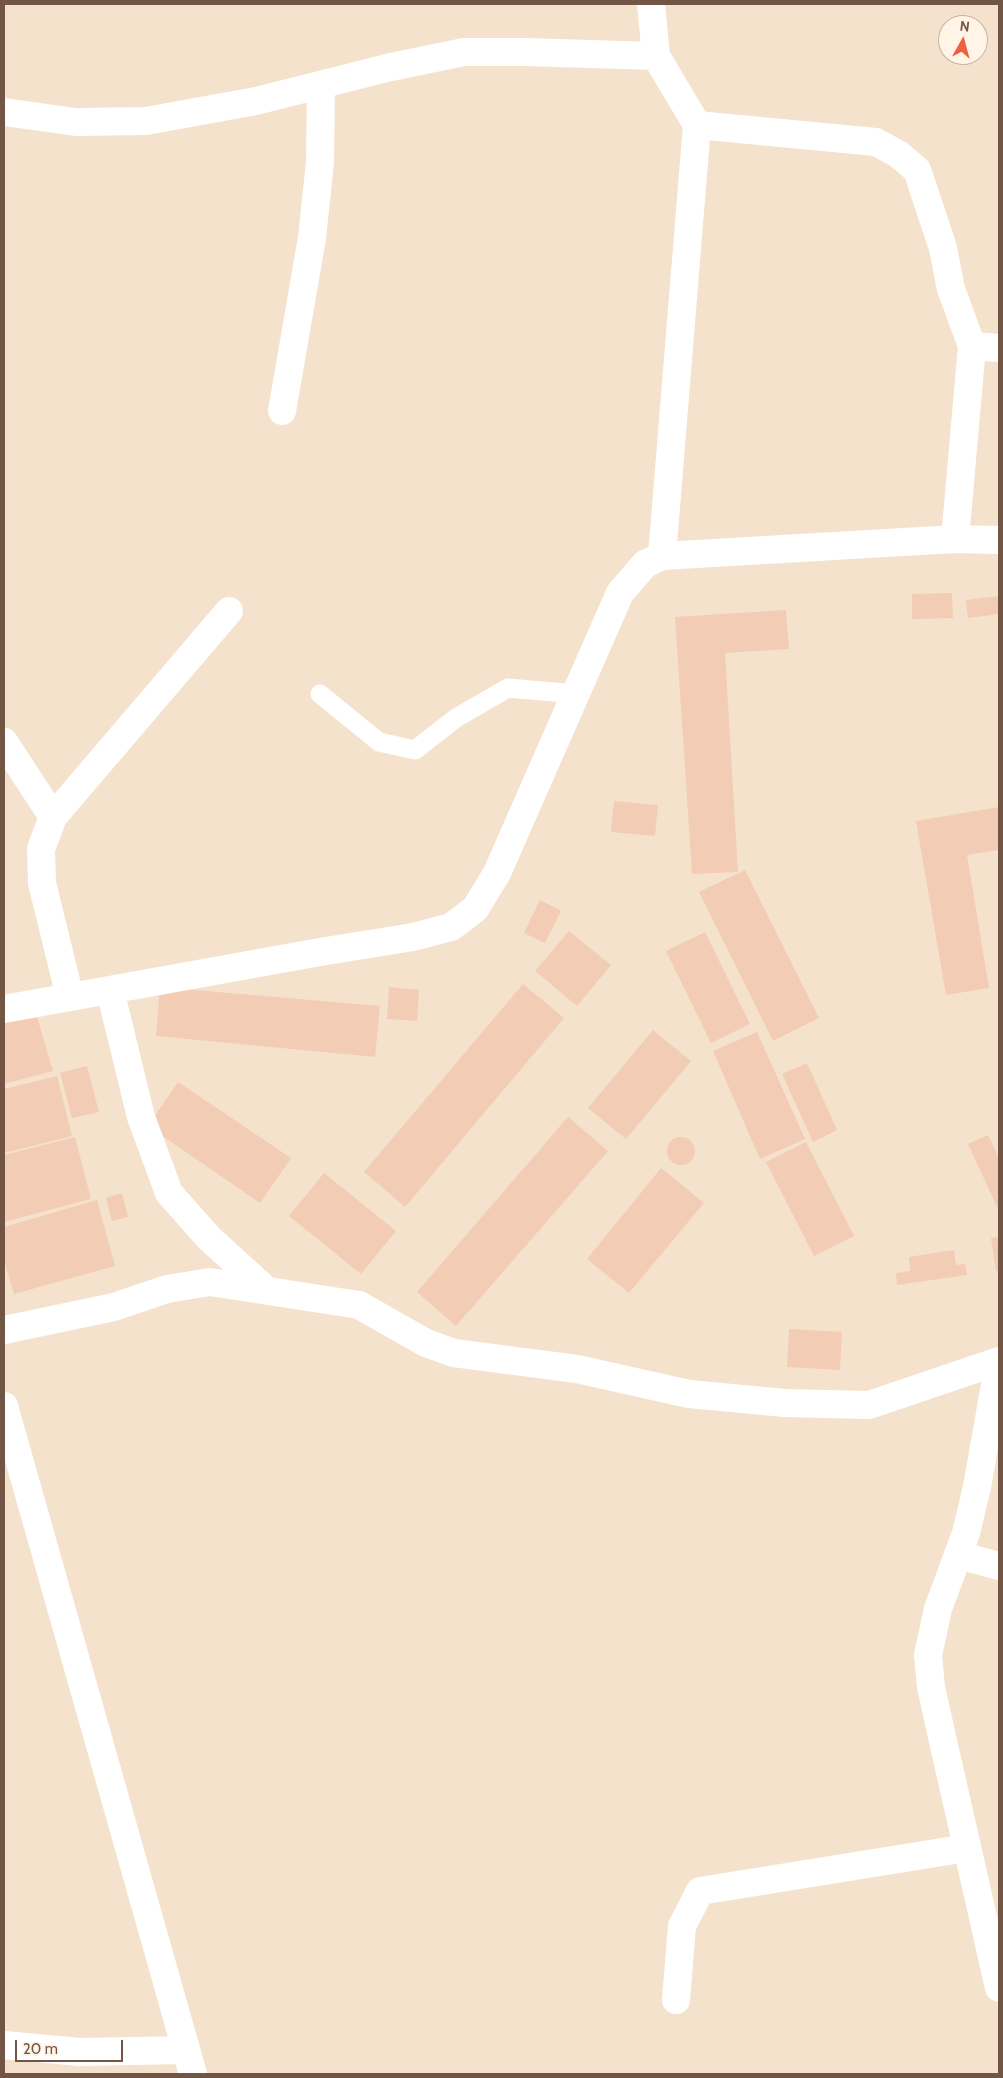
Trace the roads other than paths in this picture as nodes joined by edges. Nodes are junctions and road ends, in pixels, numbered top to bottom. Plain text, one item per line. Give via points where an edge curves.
1 (651, 4) edge
2 (656, 56) junction
3 (321, 85) junction
4 (4, 112) edge
5 (697, 125) junction
6 (972, 346) junction
7 (999, 348) edge
8 (282, 411) dead end
9 (955, 540) junction
10 (999, 540) edge
11 (662, 556) junction
12 (229, 612) dead end
13 (320, 694) dead end
14 (576, 694) junction
15 (4, 742) edge
16 (53, 817) junction
17 (110, 990) junction
18 (70, 997) junction
19 (4, 1009) edge
20 (265, 1290) junction
21 (4, 1330) edge
22 (999, 1361) edge
23 (4, 1406) edge
24 (958, 1555) junction
25 (999, 1566) edge
26 (967, 1848) junction
27 (999, 1988) edge
28 (676, 2000) dead end
29 (4, 2045) edge
30 (189, 2062) edge

1 - 2 street
2 - 3 street via 464,52
2 - 5 street
3 - 4 street via 256,101 146,121 76,122
3 - 8 street via 320,162 312,238
5 - 6 street via 876,142 898,154 917,170 943,248 951,289
5 - 11 street
6 - 7 street
6 - 9 street
9 - 10 street
9 - 11 street
11 - 14 street via 645,564 620,593
12 - 16 street
13 - 14 lane via 380,742 415,750 456,718 508,688
14 - 17 street via 497,873 475,909 451,927 413,937
15 - 16 street
16 - 18 street via 41,848 42,883
17 - 18 street
17 - 20 street via 141,1117 169,1193 209,1238
18 - 19 street
20 - 21 street via 210,1282 166,1289 114,1308
20 - 22 street via 358,1305 426,1343 454,1353 577,1369 689,1394 785,1403 869,1405
22 - 24 street via 977,1486
23 - 30 street
24 - 25 street
24 - 26 street via 938,1609 928,1655 931,1687
26 - 27 street
26 - 28 street via 700,1891 682,1926
29 - 30 street

